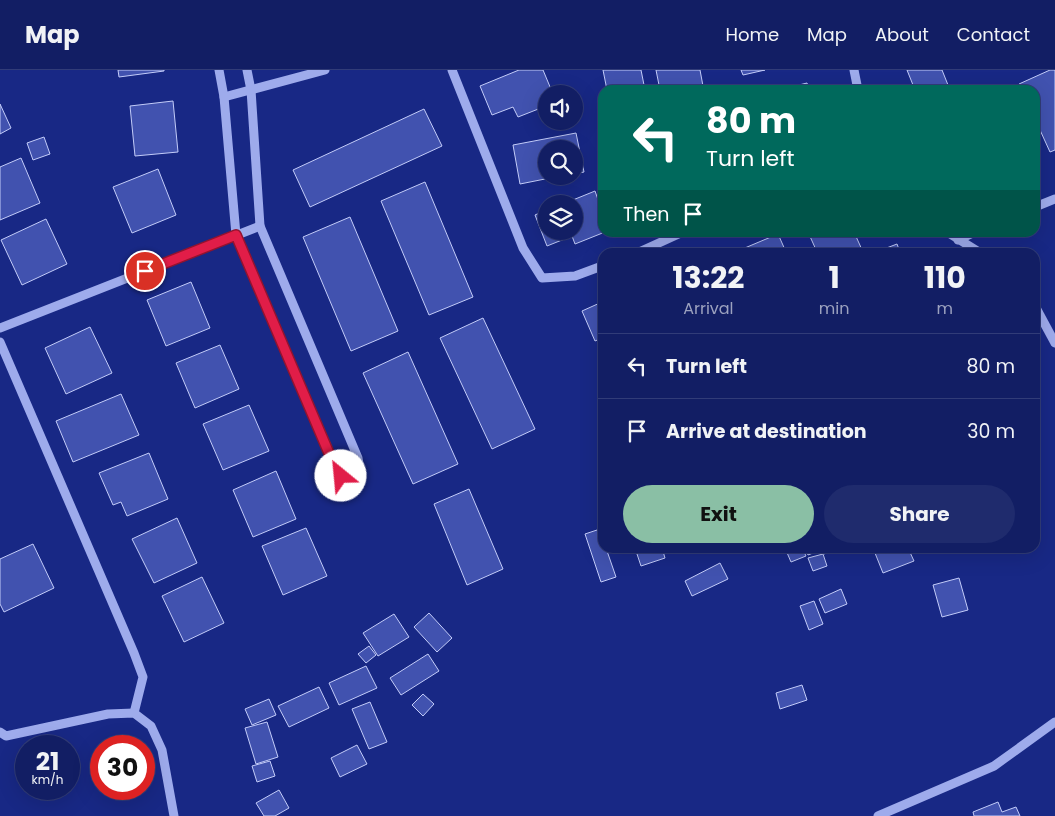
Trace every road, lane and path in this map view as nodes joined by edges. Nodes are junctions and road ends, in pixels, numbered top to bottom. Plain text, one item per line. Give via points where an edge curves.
1 (220, 70) edge
2 (248, 70) edge
3 (325, 70) edge
4 (452, 70) edge
5 (854, 70) edge
6 (857, 85) edge
7 (251, 90) junction
8 (224, 97) junction
9 (1055, 199) edge
10 (1040, 205) edge
11 (260, 226) junction
12 (236, 235) junction
13 (672, 237) edge
14 (954, 237) edge
15 (964, 237) edge
16 (958, 240) junction
17 (648, 248) edge
18 (971, 248) edge
19 (598, 267) edge
20 (1040, 315) edge
21 (0, 328) edge
22 (0, 342) edge
23 (1055, 343) edge
24 (134, 713) junction
25 (1055, 722) edge
26 (0, 732) edge
27 (174, 816) edge
28 (878, 816) edge

1 - 8 street
2 - 7 street
3 - 7 street
4 - 19 street via 523,248 542,278 575,276
5 - 6 street
7 - 8 street
7 - 11 street
8 - 12 street
9 - 10 street
11 - 12 street
11 - 12 street via 358,458 360,470 354,479 341,476 334,465
12 - 21 street
13 - 17 street
14 - 16 street
15 - 16 street
16 - 18 street
20 - 23 street
22 - 24 street via 143,677
24 - 26 street via 108,714 6,736
24 - 27 street via 151,726 162,750
25 - 28 street via 994,766

